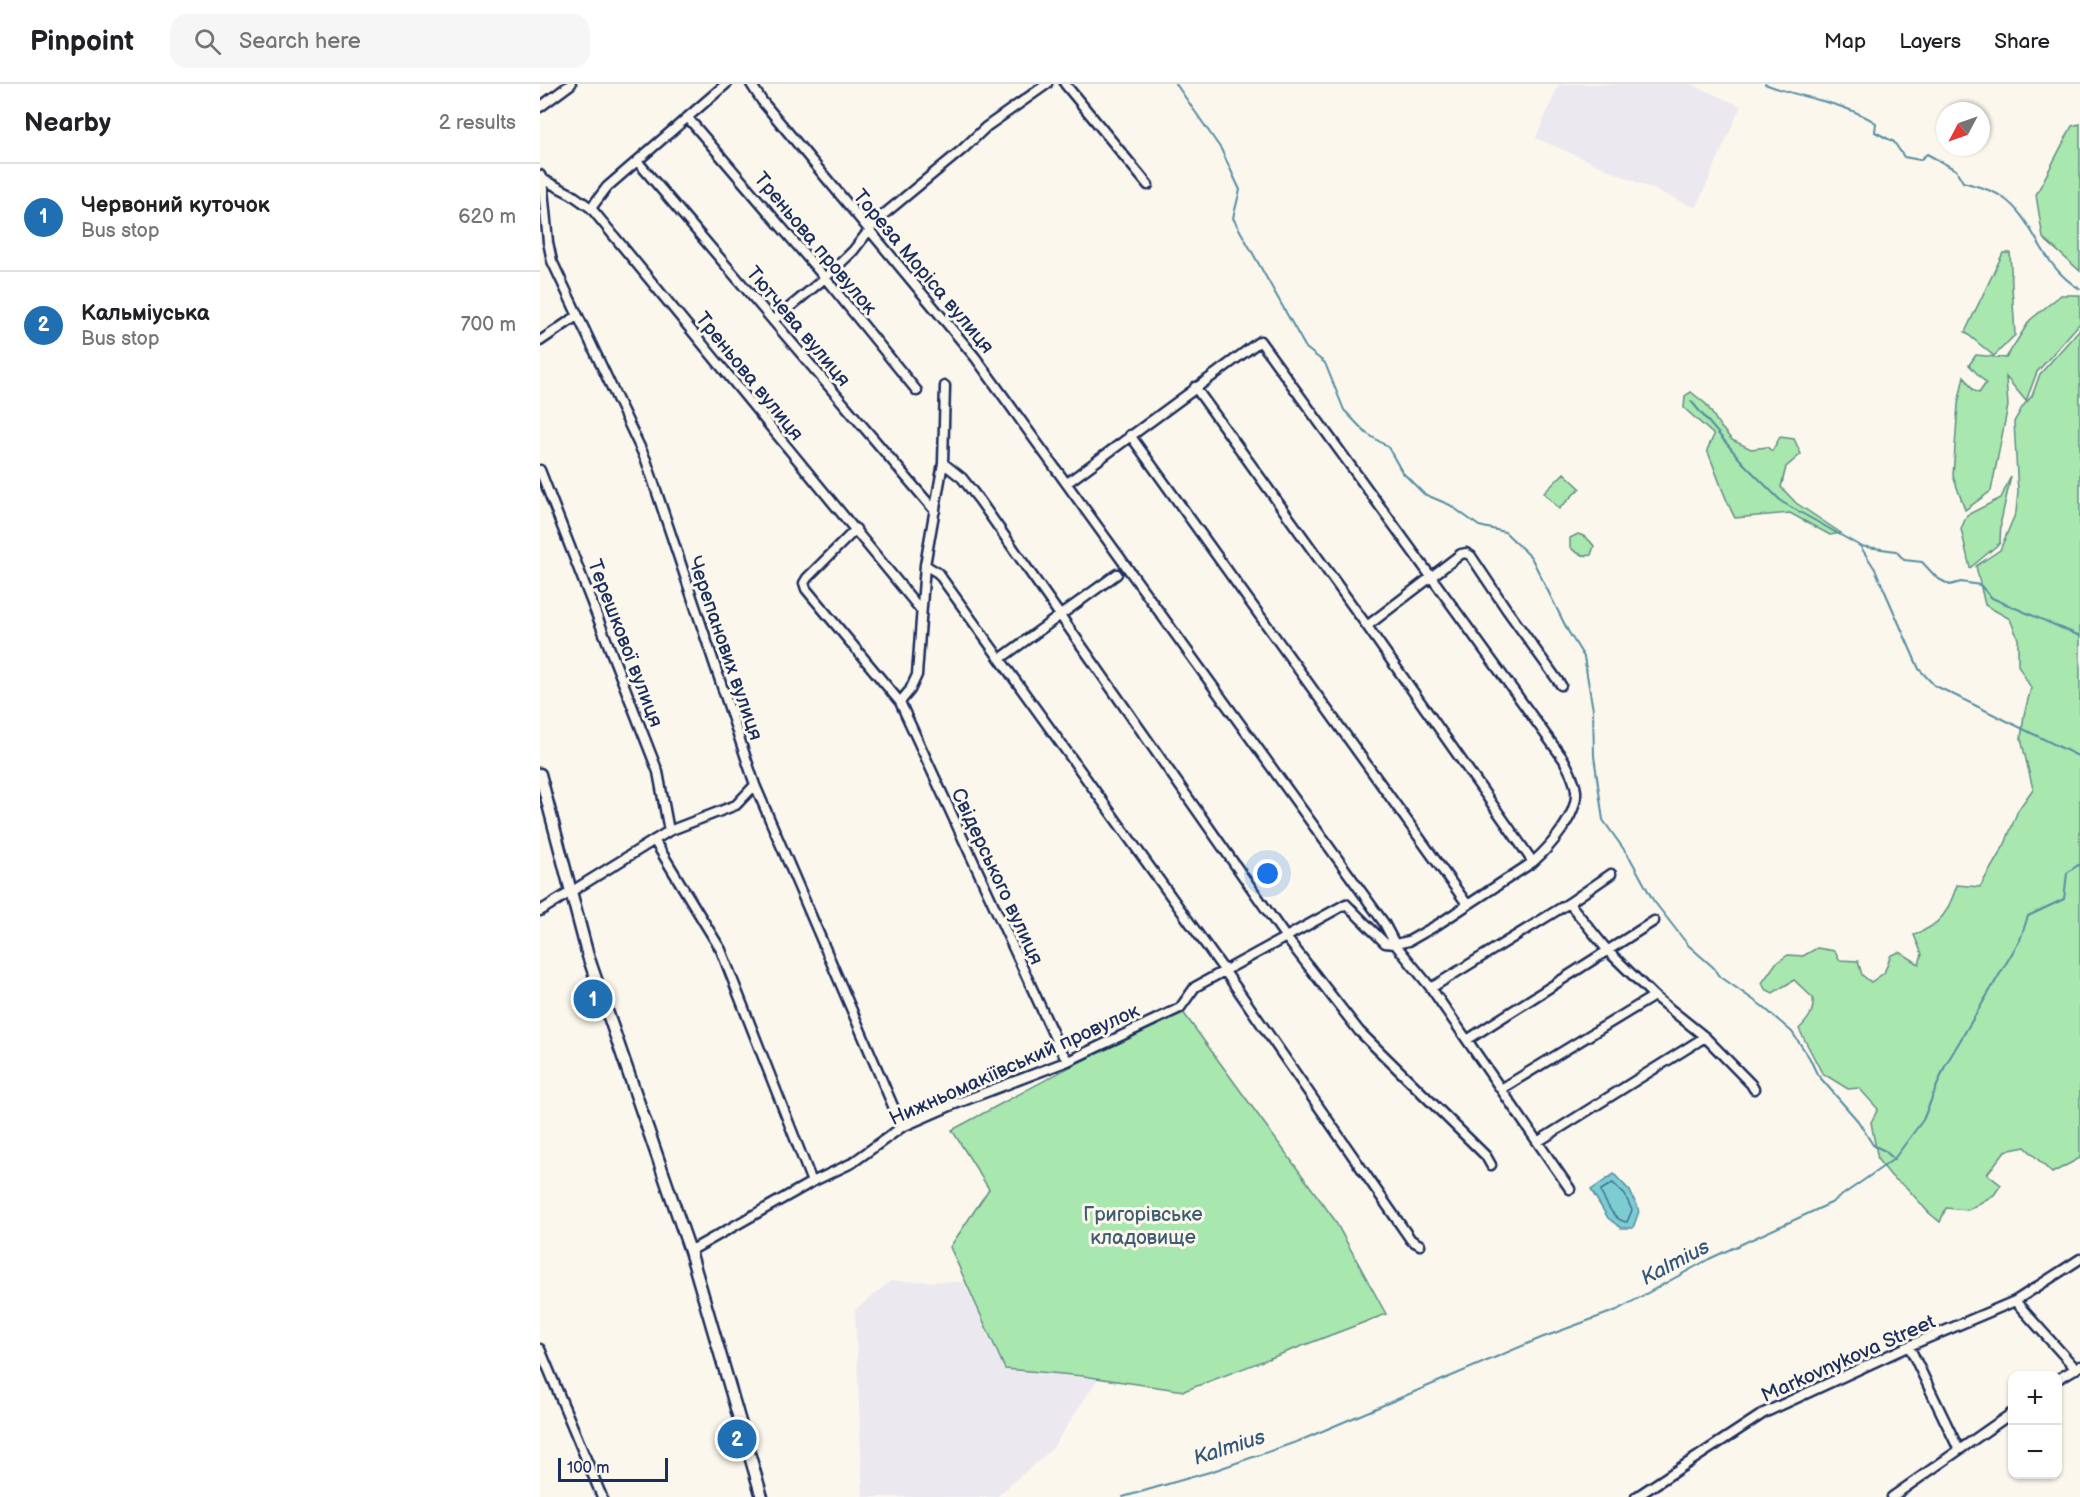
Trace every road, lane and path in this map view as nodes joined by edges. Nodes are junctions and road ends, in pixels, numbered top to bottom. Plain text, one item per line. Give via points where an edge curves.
1 (571, 84) edge
2 (726, 84) edge
3 (751, 84) edge
4 (1047, 84) edge
5 (1065, 84) edge
6 (540, 107) edge
7 (688, 118) junction
8 (638, 162) junction
9 (541, 177) edge
10 (1148, 185) dead end
11 (591, 208) junction
12 (543, 222) edge
13 (868, 230) junction
14 (825, 279) junction
15 (577, 316) junction
16 (773, 321) junction
17 (540, 341) edge
18 (945, 386) dead end
19 (1195, 387) junction
20 (918, 391) dead end
21 (1130, 435) junction
22 (943, 463) junction
23 (540, 470) edge
24 (1067, 483) junction
25 (935, 511) junction
26 (856, 529) junction
27 (925, 565) junction
28 (1117, 574) dead end
29 (1431, 576) junction
30 (920, 609) junction
31 (1061, 615) junction
32 (1367, 626) junction
33 (1000, 658) junction
34 (1561, 685) dead end
35 (900, 702) junction
36 (540, 774) edge
37 (755, 785) junction
38 (669, 831) junction
39 (654, 840) junction
40 (1533, 862) junction
41 (1611, 874) dead end
42 (571, 892) junction
43 (1569, 903) junction
44 (1467, 904) junction
45 (540, 911) edge
46 (1654, 921) dead end
47 (1285, 936) junction
48 (1395, 944) junction
49 (1608, 951) junction
50 (1224, 970) junction
51 (1431, 988) junction
52 (1654, 996) junction
53 (1706, 1037) junction
54 (1467, 1040) junction
55 (1068, 1062) junction
56 (1502, 1089) junction
57 (1754, 1089) dead end
58 (902, 1127) junction
59 (1539, 1141) junction
60 (1491, 1165) dead end
61 (812, 1182) junction
62 (1570, 1189) dead end
63 (1420, 1245) dead end
64 (690, 1251) junction
65 (2080, 1259) edge
66 (2015, 1301) junction
67 (1909, 1346) junction
68 (540, 1349) edge
69 (2078, 1367) edge
70 (2062, 1377) edge
71 (2008, 1416) edge
72 (1959, 1450) junction
73 (602, 1497) edge
74 (762, 1497) edge
75 (1636, 1497) edge
76 (1892, 1497) edge

1 - 6 street
2 - 7 street
3 - 13 street, Тореза Моріса вулиця
4 - 13 street via 986,127
5 - 10 street
7 - 8 street
7 - 14 street, Треньова провулок
8 - 11 street via 607,187
8 - 16 street, Тютчева вулиця
9 - 11 street, Треньова вулиця
9 - 12 street, Черепанових вулиця
11 - 26 street, Треньова вулиця
12 - 15 street, Черепанових вулиця via 552,261
13 - 14 street
13 - 24 street, Тореза Моріса вулиця via 975,357
14 - 16 street
14 - 20 street, Треньова провулок
15 - 17 street
15 - 37 street, Черепанових вулиця via 646,460
16 - 25 street, Тютчева вулиця
18 - 22 street
19 - 21 street
19 - 29 street via 1260,341
19 - 32 street
21 - 24 street
21 - 44 street
22 - 25 street
22 - 31 street via 962,478 980,501
23 - 38 street, Терешкової вулиця via 658,772
24 - 48 street, Тореза Моріса вулиця via 1384,923
25 - 27 street
26 - 30 street, Треньова вулиця
26 - 35 street, Свiдерського вулиця via 804,583
27 - 30 street
27 - 33 street via 938,573
28 - 31 street
29 - 32 street
29 - 34 street via 1461,554 1471,556
29 - 40 street via 1564,760 1574,780 1576,793 1567,820 1546,851
30 - 35 street via 917,675
31 - 33 street
31 - 47 street
32 - 40 street
33 - 50 street
35 - 55 street, Свiдерського вулиця
36 - 42 street
37 - 38 street via 735,805
37 - 58 street, Черепанових вулиця
38 - 39 street
39 - 42 street
39 - 61 street via 721,950
40 - 44 street
41 - 43 street
42 - 45 street
42 - 64 street via 588,956
43 - 49 street
43 - 51 street
44 - 48 street via 1437,925
46 - 49 street
47 - 48 street, Нижньомакіївський провулок via 1346,903 1384,943
47 - 50 street, Нижньомакіївський провулок
47 - 60 street via 1359,1031
48 - 51 street
49 - 52 street
49 - 54 street
50 - 55 street, Нижньомакіївський провулок via 1195,987 1180,1008
50 - 63 street via 1411,1240
51 - 54 street
52 - 53 street
52 - 56 street
53 - 57 street
53 - 59 street
54 - 56 street
55 - 58 street, Нижньомакіївський провулок
56 - 59 street
58 - 61 street, Нижньомакіївський провулок via 852,1163
59 - 62 street
61 - 64 street, Нижньомакіївський провулок
64 - 74 street
65 - 66 street, Markovnykova Street
66 - 67 street, Markovnykova Street
66 - 69 street
67 - 72 street
67 - 75 street, Markovnykova Street via 1764,1413
68 - 73 street
69 - 70 street
71 - 72 street
72 - 76 street

